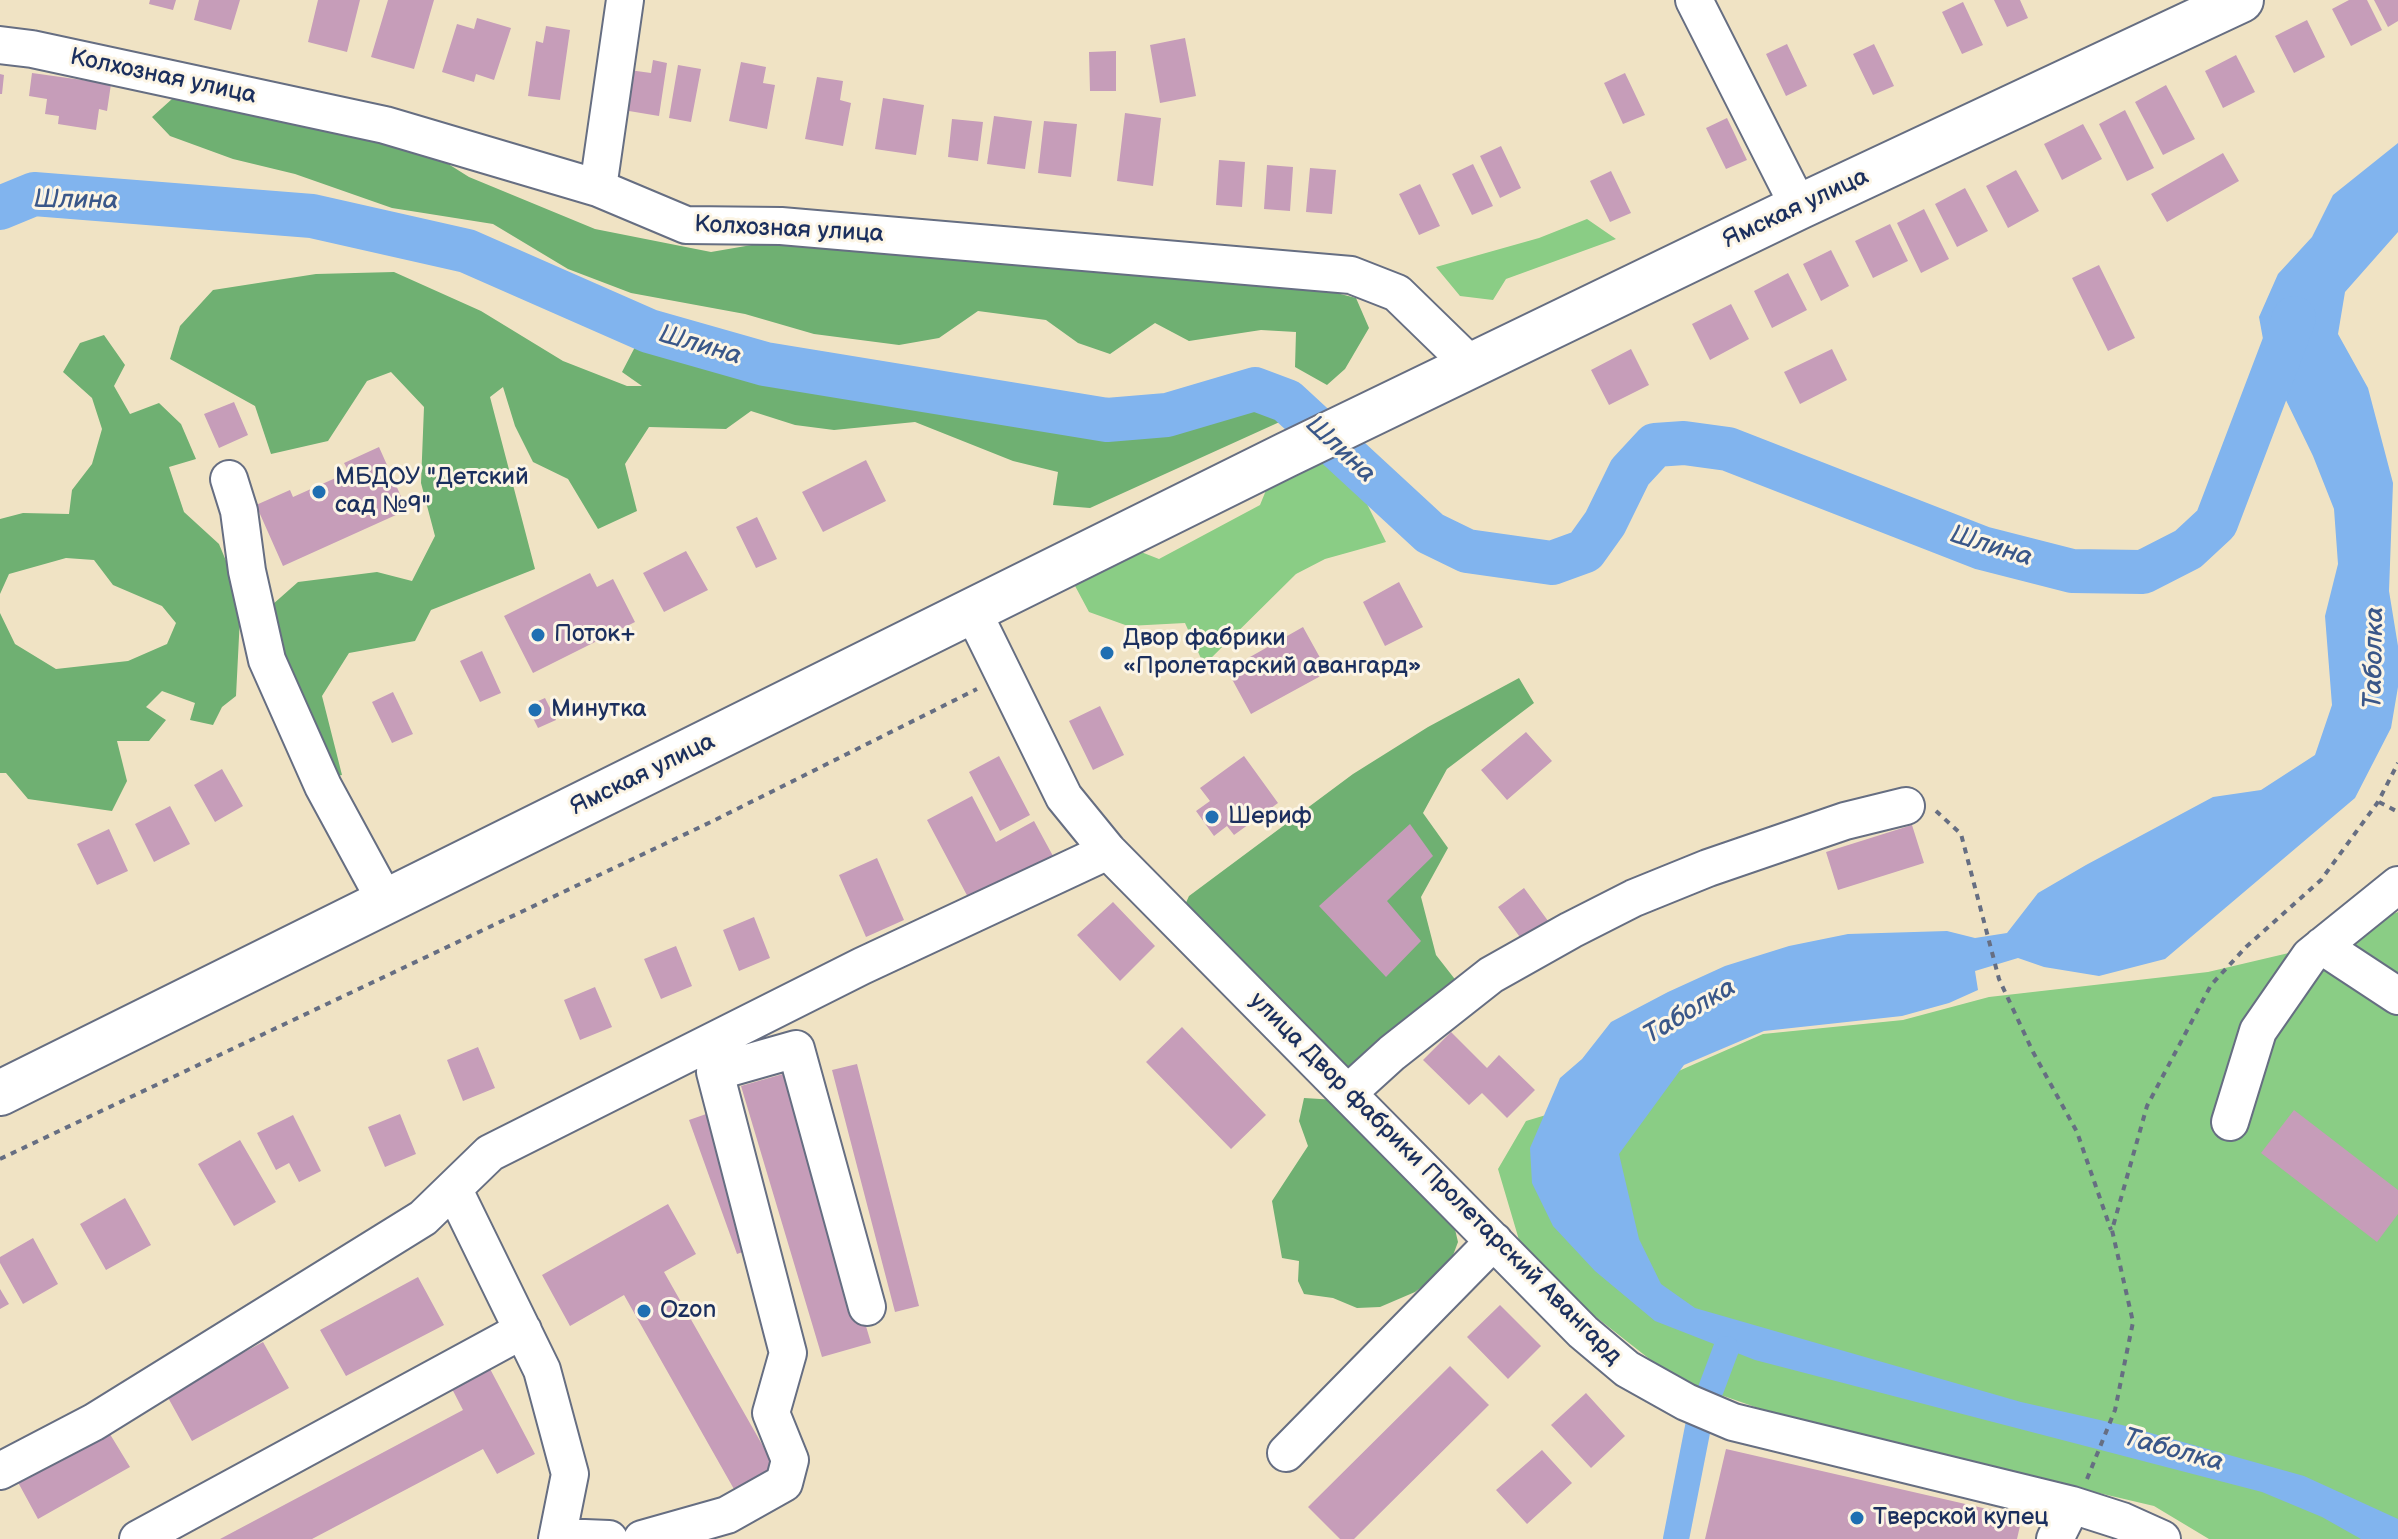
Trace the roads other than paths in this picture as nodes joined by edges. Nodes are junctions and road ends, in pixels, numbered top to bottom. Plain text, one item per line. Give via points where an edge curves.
1 (625, 0) edge
2 (1694, 0) edge
3 (2241, 0) edge
4 (0, 45) edge
5 (598, 188) junction
6 (1799, 207) junction
7 (1472, 366) junction
8 (229, 479) dead end
9 (973, 612) junction
10 (1906, 806) road end
11 (1108, 851) junction
12 (2398, 885) edge
13 (386, 902) junction
14 (2322, 946) junction
15 (2398, 996) edge
16 (783, 1005) junction
17 (796, 1049) junction
18 (0, 1093) edge
19 (1348, 1093) junction
20 (2230, 1122) dead end
21 (454, 1190) junction
22 (1494, 1241) junction
23 (867, 1307) dead end
24 (523, 1330) junction
25 (1286, 1453) dead end
26 (0, 1471) edge
27 (2072, 1505) junction
28 (558, 1538) edge
29 (138, 1539) edge
30 (609, 1539) edge
31 (642, 1539) edge
32 (2055, 1539) edge
33 (2162, 1539) edge

1 - 5 street
2 - 6 street
3 - 6 highway, Ямская улица
4 - 5 street, Колхозная улица via 385,125
5 - 7 street, Колхозная улица via 686,225 781,226 1351,275 1397,293
6 - 7 highway, Ямская улица
7 - 9 highway, Ямская улица
8 - 13 street via 267,660 323,786
9 - 11 street, улица Двор фабрики Пролетарский Авангард via 1064,797
9 - 13 highway, Ямская улица
10 - 19 street via 1708,868 1571,930 1491,975
11 - 16 street
11 - 19 street, улица Двор фабрики Пролетарский Авангард
12 - 14 street
13 - 18 highway, Ямская улица
14 - 15 street
14 - 20 street via 2258,1031
16 - 17 street
16 - 21 street via 490,1153
17 - 23 street
17 - 31 street via 715,1072 788,1353 771,1413 790,1460 784,1483 727,1515
19 - 22 street, улица Двор фабрики Пролетарский Авангард
21 - 24 street
21 - 26 street via 423,1218 94,1422
22 - 25 street
22 - 27 street, улица Двор фабрики Пролетарский Авангард via 1627,1369 1686,1402 1733,1422
24 - 28 street via 542,1370 570,1474
24 - 29 street
27 - 32 street
27 - 33 street, улица Двор фабрики Пролетарский Авангард
28 - 30 street

